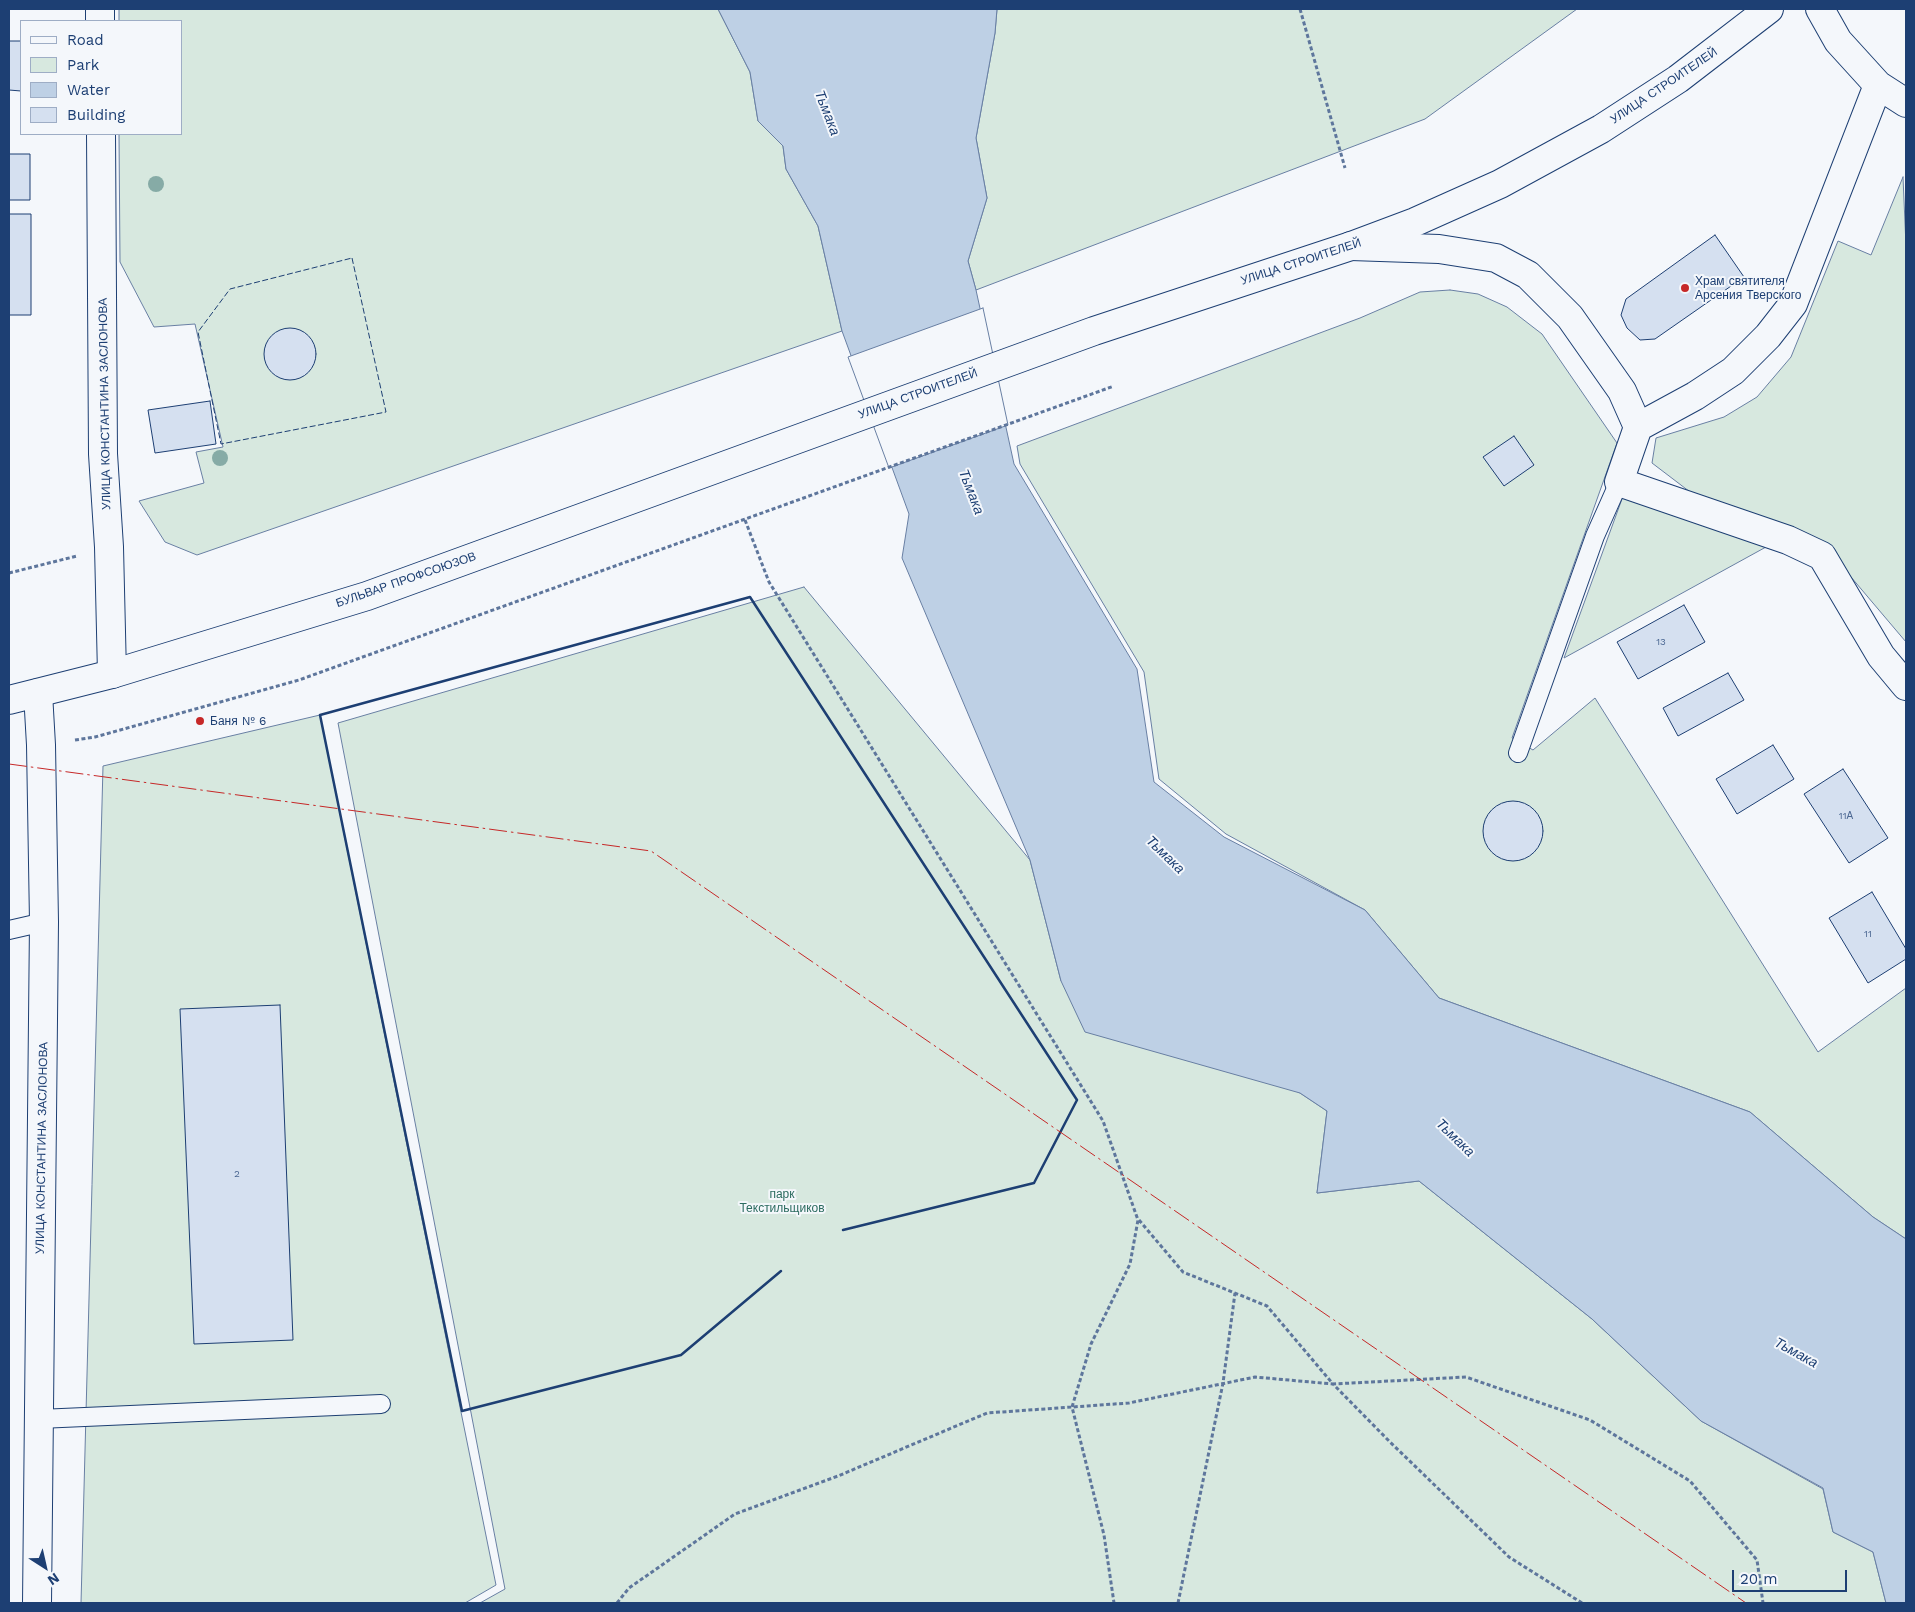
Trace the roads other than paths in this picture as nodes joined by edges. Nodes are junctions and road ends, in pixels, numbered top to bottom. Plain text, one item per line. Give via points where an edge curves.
1 (1769, 9) edge
2 (1820, 9) edge
3 (1878, 85) junction
4 (1906, 103) edge
5 (101, 135) edge
6 (1351, 246) junction
7 (1638, 427) junction
8 (795, 438) joint
9 (1619, 482) junction
10 (112, 674) junction
11 (1906, 686) edge
12 (38, 693) junction
13 (9, 700) edge
14 (1518, 753) dead end
15 (44, 922) junction
16 (9, 930) edge
17 (381, 1404) dead end
18 (39, 1419) junction
19 (37, 1603) edge

1 - 6 street, УЛИЦА СТРОИТЕЛЕЙ via 1659,92 1561,152 1458,204
2 - 3 street via 1838,41
3 - 4 street
3 - 7 street via 1794,304 1733,371
5 - 10 street, УЛИЦА КОНСТАНТИНА ЗАСЛОНОВА via 103,454
6 - 7 street via 1439,250 1496,258 1528,275 1570,317 1622,391
6 - 8 street, УЛИЦА СТРОИТЕЛЕЙ via 1094,331
7 - 9 street
8 - 10 street, БУЛЬВАР ПРОФСОЮЗОВ via 367,596
9 - 11 street via 1788,540 1822,556 1880,656
9 - 14 lane via 1595,536
10 - 12 street, БУЛЬВАР ПРОФСОЮЗОВ
12 - 13 street, БУЛЬВАР ПРОФСОЮЗОВ
12 - 15 street, УЛИЦА КОНСТАНТИНА ЗАСЛОНОВА
15 - 16 lane
15 - 18 street, УЛИЦА КОНСТАНТИНА ЗАСЛОНОВА
17 - 18 lane
18 - 19 street, УЛИЦА КОНСТАНТИНА ЗАСЛОНОВА

